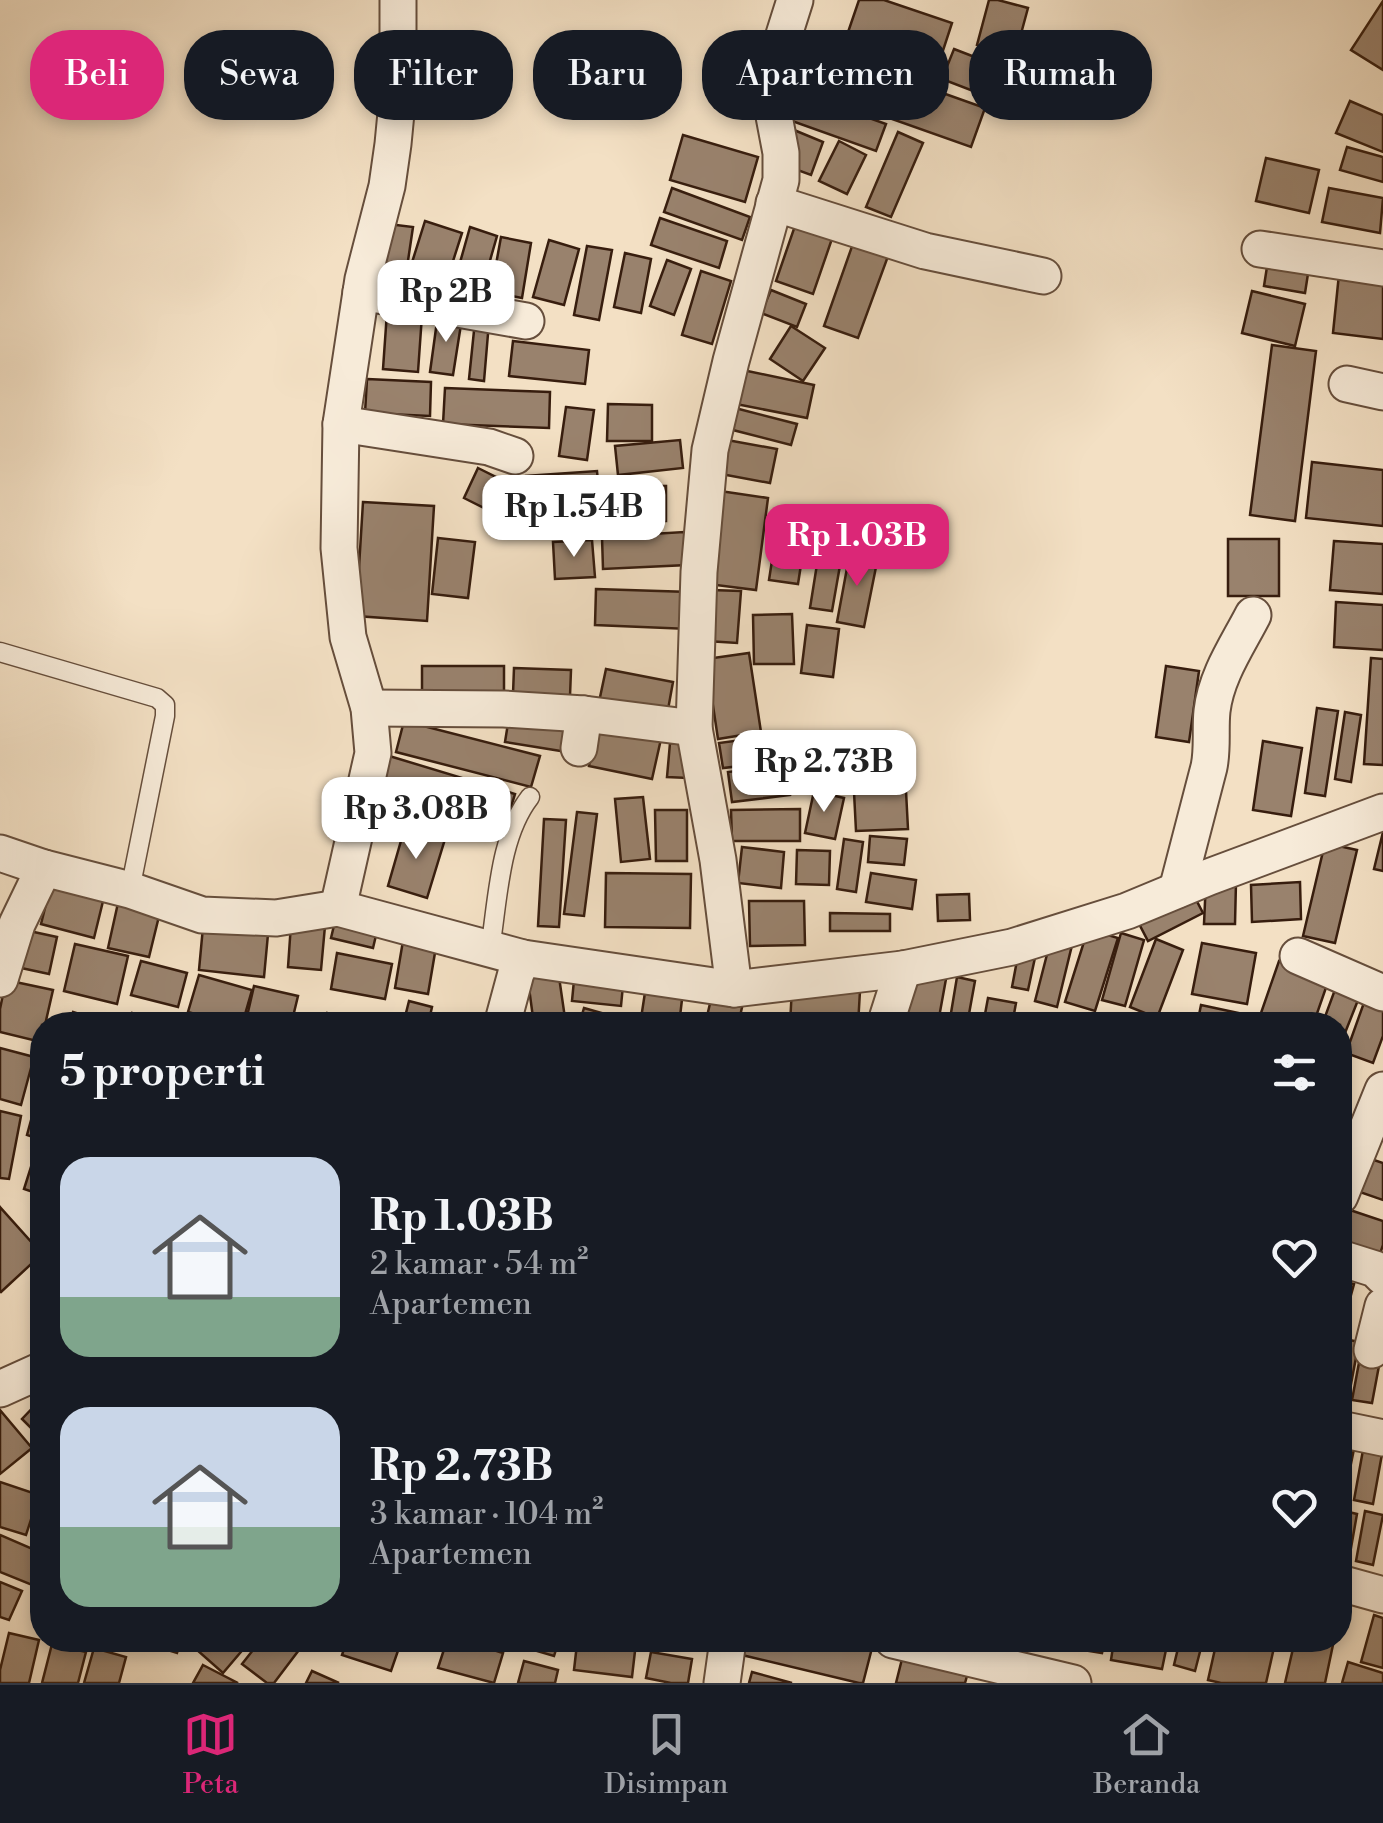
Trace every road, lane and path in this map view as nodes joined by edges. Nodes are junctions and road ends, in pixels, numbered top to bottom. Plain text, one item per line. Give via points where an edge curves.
1 (398, 0) edge
2 (795, 0) edge
3 (774, 204) junction
4 (1260, 248) dead end
5 (1383, 268) edge
6 (1043, 276) dead end
7 (361, 292) junction
8 (526, 321) dead end
9 (1347, 384) dead end
10 (1383, 392) edge
11 (341, 424) junction
12 (515, 456) dead end
13 (1254, 616) dead end
14 (0, 652) edge
15 (369, 708) junction
16 (694, 728) junction
17 (530, 797) dead end
18 (1383, 812) edge
19 (0, 853) edge
20 (44, 868) junction
21 (130, 890) junction
22 (1176, 890) junction
23 (338, 908) junction
24 (506, 954) junction
25 (1298, 956) dead end
26 (903, 970) junction
27 (0, 979) edge
28 (734, 989) junction
29 (1383, 993) edge
30 (505, 1012) edge
31 (890, 1012) edge
32 (1383, 1090) edge
33 (1352, 1166) edge
34 (1352, 1261) edge
35 (1383, 1277) edge
36 (1383, 1306) edge
37 (1372, 1350) dead end
38 (30, 1375) edge
39 (0, 1388) edge
40 (1352, 1432) edge
41 (1383, 1438) edge
42 (1352, 1586) edge
43 (1383, 1594) edge
44 (726, 1652) edge
45 (943, 1652) edge
46 (722, 1683) edge
47 (1073, 1683) edge

1 - 7 street via 394,144
2 - 3 street via 770,79 781,153
3 - 6 street via 925,251
3 - 16 street via 710,450
4 - 5 street
7 - 8 street
7 - 11 street
9 - 10 street
11 - 12 street
11 - 15 street via 339,548 348,636
13 - 22 street via 1219,680 1209,767
14 - 21 lane via 164,705
15 - 16 street via 504,709 581,731
15 - 23 street via 373,753
16 - 28 street
17 - 24 lane via 508,836
18 - 22 street
19 - 20 street
20 - 21 street
20 - 27 street
21 - 23 street via 202,915 276,918
22 - 26 street via 1012,947
23 - 24 street
24 - 28 street
24 - 30 street via 516,972
25 - 29 street
26 - 28 street
26 - 31 street
32 - 33 street
34 - 35 street
36 - 37 street
38 - 39 street
40 - 41 street
42 - 43 street
44 - 46 street
45 - 47 street

